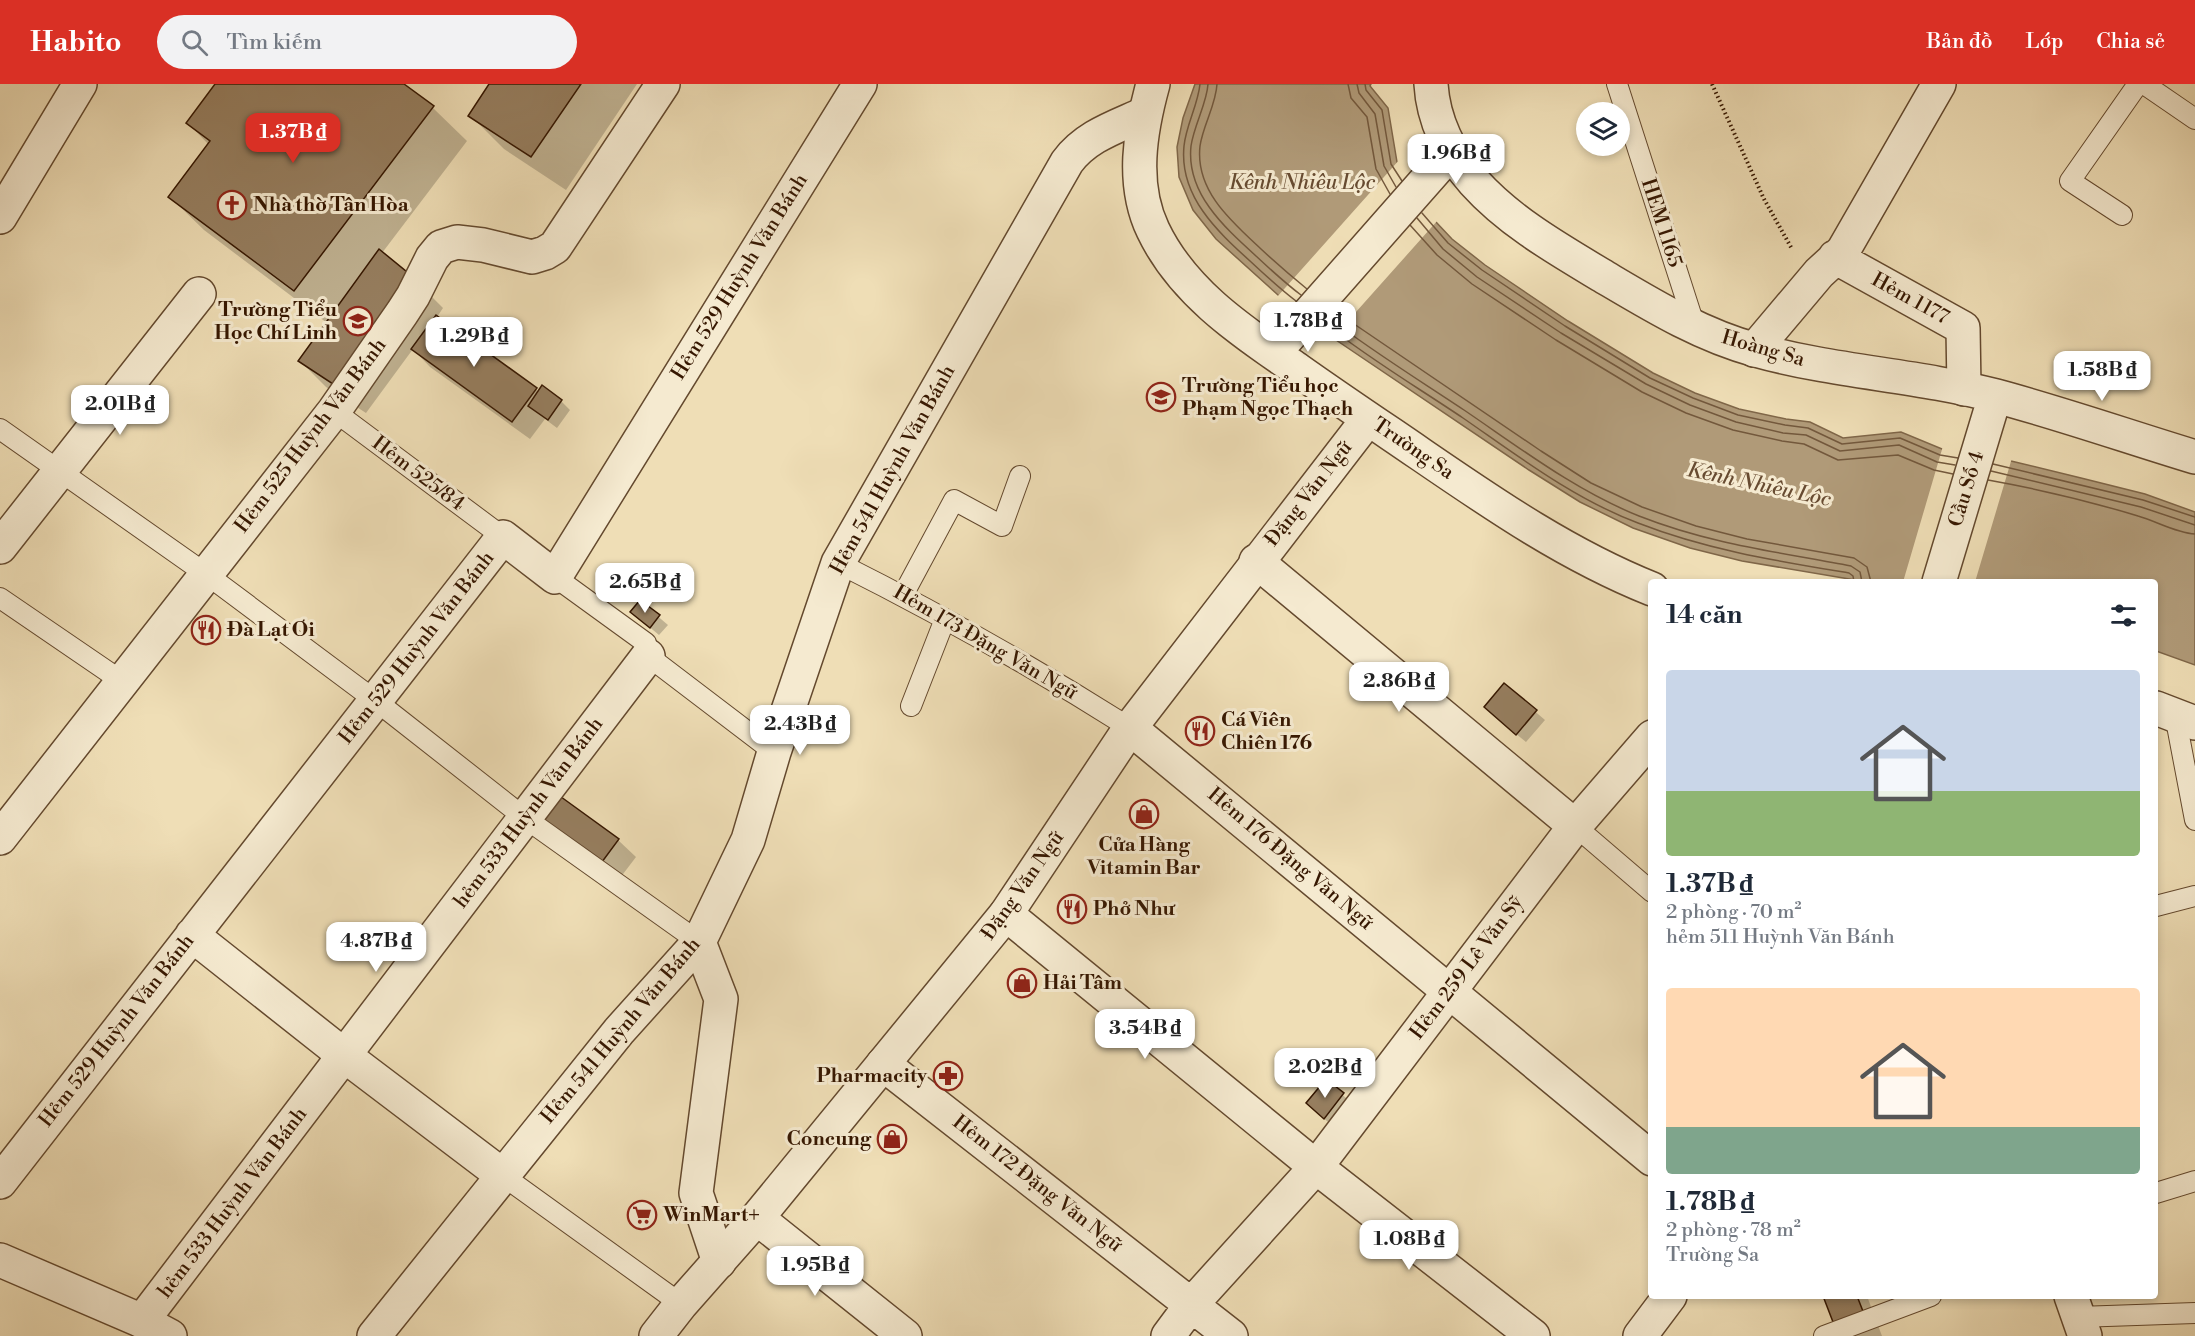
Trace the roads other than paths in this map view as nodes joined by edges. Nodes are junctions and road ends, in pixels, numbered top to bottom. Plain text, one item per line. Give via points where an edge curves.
1 (80, 84) edge
2 (663, 84) edge
3 (860, 84) edge
4 (1431, 84) edge
5 (1617, 84) edge
6 (1939, 84) edge
7 (2138, 84) edge
8 (2144, 84) edge
9 (1149, 99) edge
10 (2195, 119) edge
11 (1452, 151) junction
12 (2122, 215) dead end
13 (0, 217) edge
14 (1835, 257) junction
15 (199, 294) dead end
16 (1695, 327) junction
17 (1754, 350) junction
18 (1274, 353) junction
19 (1979, 392) junction
20 (333, 411) junction
21 (1368, 419) junction
22 (0, 429) edge
23 (2195, 457) edge
24 (60, 472) junction
25 (1020, 476) dead end
26 (503, 537) junction
27 (0, 547) edge
28 (1256, 561) junction
29 (838, 563) junction
30 (206, 574) junction
31 (555, 577) junction
32 (1940, 579) edge
33 (1648, 587) edge
34 (903, 595) junction
35 (0, 598) edge
36 (945, 619) junction
37 (648, 656) junction
38 (123, 682) junction
39 (375, 701) junction
40 (911, 706) dead end
41 (2175, 716) edge
42 (1130, 728) junction
43 (1648, 743) edge
44 (774, 752) junction
45 (525, 818) junction
46 (2195, 820) edge
47 (1575, 826) junction
48 (0, 838) edge
49 (1648, 889) edge
50 (2195, 896) edge
51 (2158, 905) edge
52 (1006, 914) junction
53 (192, 935) junction
54 (699, 942) junction
55 (1449, 991) junction
56 (345, 1056) junction
57 (883, 1064) junction
58 (1648, 1156) edge
59 (1316, 1167) junction
60 (502, 1175) junction
61 (2195, 1181) edge
62 (0, 1182) edge
63 (2158, 1192) edge
64 (757, 1218) junction
65 (719, 1262) junction
66 (3, 1268) edge
67 (1668, 1299) edge
68 (1923, 1299) edge
69 (681, 1304) junction
70 (1191, 1305) junction
71 (2195, 1313) edge
72 (2078, 1316) edge
73 (156, 1328) edge
74 (374, 1336) edge
75 (656, 1336) edge
76 (905, 1336) edge
77 (1168, 1336) edge
78 (1231, 1336) edge
79 (1533, 1336) edge
80 (1640, 1336) edge
81 (1824, 1336) edge

1 - 13 street
2 - 20 street, Hẻm 525 Huỳnh Văn Bánh via 555,247 532,257 457,242 441,247 402,313
3 - 31 street, Hẻm 529 Huỳnh Văn Bánh
4 - 11 street, Hoàng Sa via 1438,121
5 - 16 lane, HEM 1165
6 - 14 street via 1843,251
7 - 12 lane via 2070,181
8 - 10 lane
9 - 18 street, Trường Sa via 1140,174 1152,229 1186,281
9 - 29 street, Hẻm 541 Huỳnh Văn Bánh via 1090,138 1066,162
11 - 16 street, Hoàng Sa via 1499,208 1581,263
11 - 18 street
14 - 17 street
14 - 19 street, Hẻm 1177 via 1963,328
15 - 24 street
16 - 17 street, Hoàng Sa
17 - 19 street, Hoàng Sa
18 - 21 street, Trường Sa
19 - 23 street, Hoàng Sa
19 - 32 street, Cầu Số 4 via 1981,441
20 - 26 lane, Hẻm 525/84
20 - 30 street, Hẻm 525 Huỳnh Văn Bánh
21 - 28 street, Đặng Văn Ngữ
21 - 33 street, Trường Sa via 1555,543
22 - 24 lane
24 - 27 street
24 - 30 lane
25 - 34 lane via 1002,526 954,500
26 - 31 street, Hẻm 529 Huỳnh Văn Bánh
26 - 39 street, Hẻm 529 Huỳnh Văn Bánh
28 - 42 street, Đặng Văn Ngữ
28 - 47 street
29 - 34 lane, Hẻm 173 Đặng Văn Ngữ
29 - 44 street, Hẻm 541 Huỳnh Văn Bánh
30 - 38 street, Hẻm 525 Huỳnh Văn Bánh
30 - 39 lane
31 - 37 lane via 646,643
34 - 36 lane, Hẻm 173 Đặng Văn Ngữ
35 - 38 lane
36 - 40 lane
36 - 42 lane, Hẻm 173 Đặng Văn Ngữ
37 - 44 lane
37 - 45 street, hẻm 533 Huỳnh Văn Bánh
38 - 48 street, Hẻm 525 Huỳnh Văn Bánh
39 - 45 lane
39 - 53 street, Hẻm 529 Huỳnh Văn Bánh
41 - 46 lane
42 - 52 street, Đặng Văn Ngữ
42 - 55 street, Hẻm 176 Đặng Văn Ngữ
43 - 47 street, Hẻm 259 Lê Văn Sỹ
44 - 54 street, Hẻm 541 Huỳnh Văn Bánh via 748,840
45 - 54 lane
45 - 56 street, hẻm 533 Huỳnh Văn Bánh
47 - 49 lane
47 - 55 street, Hẻm 259 Lê Văn Sỹ
50 - 51 lane
52 - 57 street, Đặng Văn Ngữ
52 - 59 street
53 - 56 street, Hẻm 529 Huỳnh Văn Bánh
53 - 62 street, Hẻm 529 Huỳnh Văn Bánh
54 - 60 street, Hẻm 541 Huỳnh Văn Bánh via 619,1031
54 - 65 street via 721,999 696,1193
55 - 58 street, Hẻm 176 Đặng Văn Ngữ
55 - 59 street, Hẻm 259 Lê Văn Sỹ
56 - 60 street
56 - 73 street, hẻm 533 Huỳnh Văn Bánh
57 - 64 street, Đặng Văn Ngữ
57 - 70 street, Hẻm 172 Đặng Văn Ngữ
59 - 70 street, Hẻm 259 Lê Văn Sỹ
59 - 79 street
60 - 69 lane
60 - 74 street, Hẻm 541 Huỳnh Văn Bánh
61 - 63 lane
64 - 65 street, Đặng Văn Ngữ
64 - 76 street
65 - 69 street, Đặng Văn Ngữ
66 - 73 street
67 - 80 street
68 - 81 lane
69 - 75 street, Đặng Văn Ngữ
70 - 77 street, Hẻm 259 Lê Văn Sỹ
70 - 78 street, Hẻm 172 Đặng Văn Ngữ
71 - 72 lane

